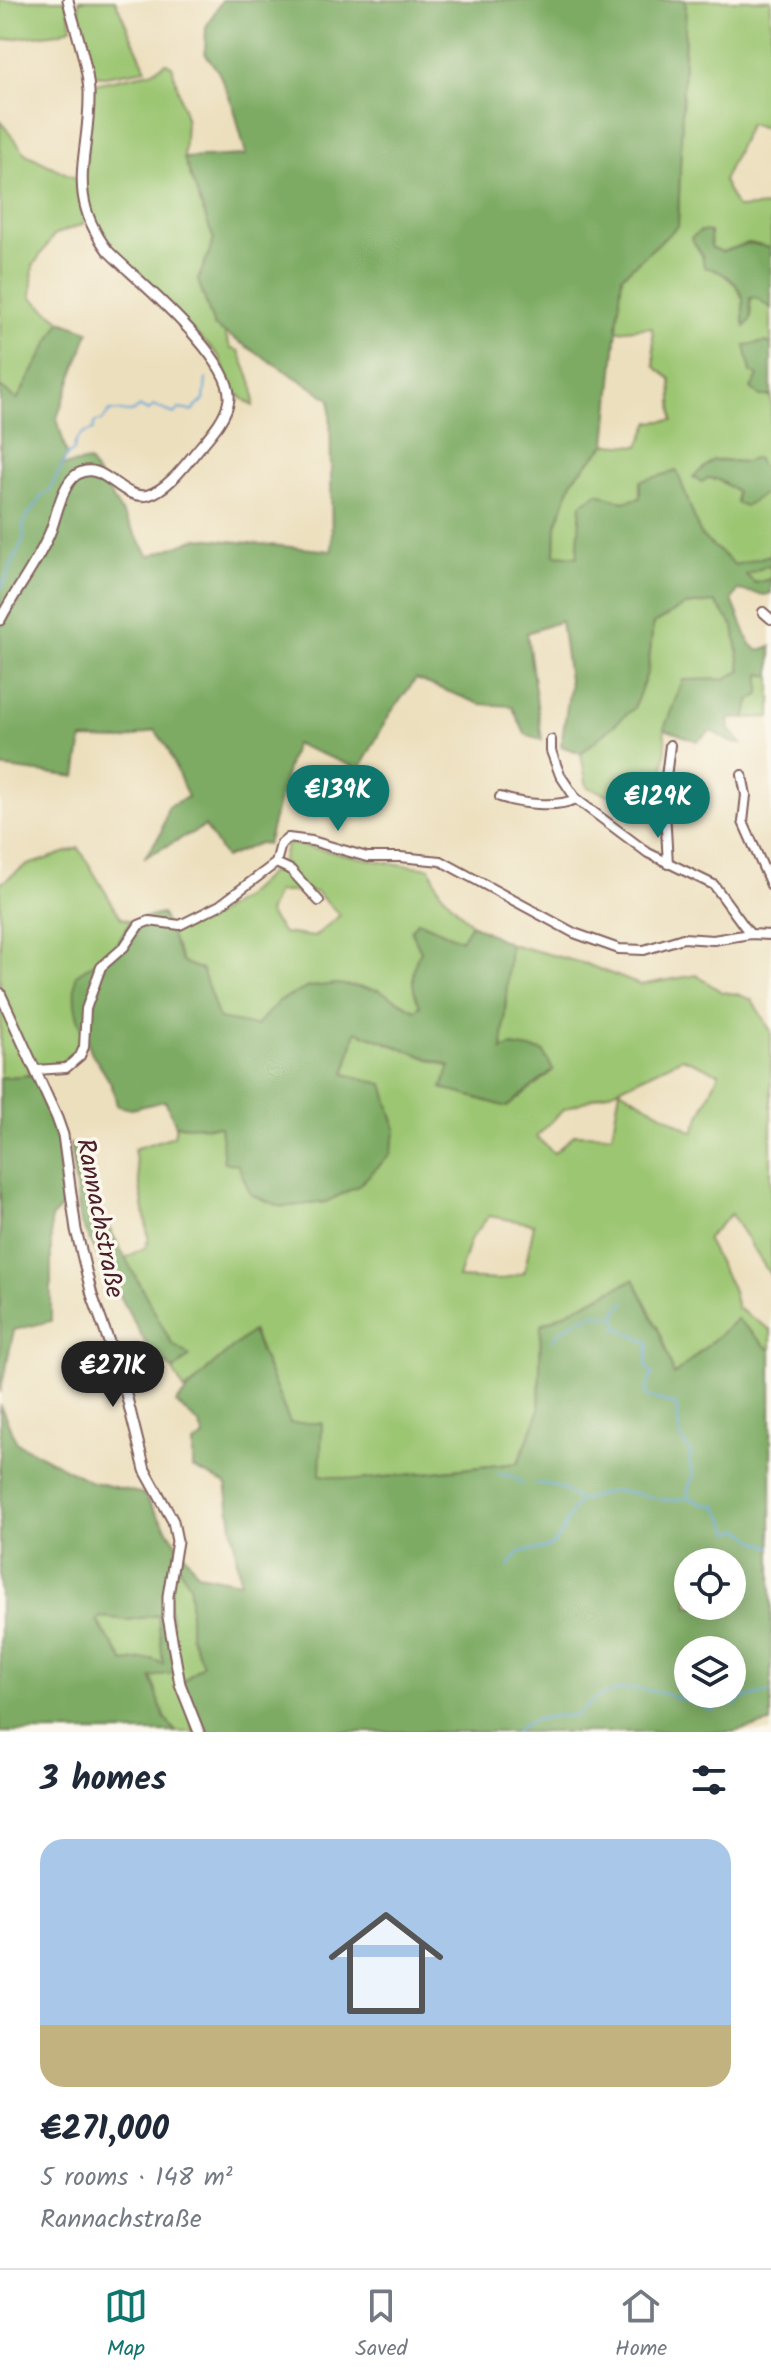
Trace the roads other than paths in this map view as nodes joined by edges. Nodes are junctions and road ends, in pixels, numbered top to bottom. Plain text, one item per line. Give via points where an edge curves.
1 (68, 0) edge
2 (763, 612) dead end
3 (771, 619) edge
4 (0, 620) edge
5 (551, 740) dead end
6 (670, 745) dead end
7 (742, 775) dead end
8 (500, 797) dead end
9 (576, 799) junction
10 (276, 863) junction
11 (668, 864) junction
12 (771, 885) edge
13 (319, 901) dead end
14 (750, 934) junction
15 (771, 935) edge
16 (0, 993) edge
17 (36, 1070) junction
18 (199, 1732) edge

1 - 4 street via 88,82 80,175 87,213 108,251 208,350 228,384 229,398 202,445 151,494 130,493 91,470 74,477 42,552
2 - 3 street
5 - 9 street via 560,775
6 - 11 street via 664,793
7 - 12 street via 743,822
8 - 9 street via 546,803
9 - 11 street
10 - 13 street via 291,870
10 - 14 street via 288,838 367,857 441,861 574,933 619,949
10 - 17 street via 230,899 186,923 139,925 101,967 86,1009 80,1056 66,1068
11 - 14 street via 714,885
14 - 15 street
16 - 17 street, Rannachstraße
17 - 18 street, Rannachstraße via 63,1135 76,1230 140,1456 173,1521 177,1541 168,1615 180,1684

